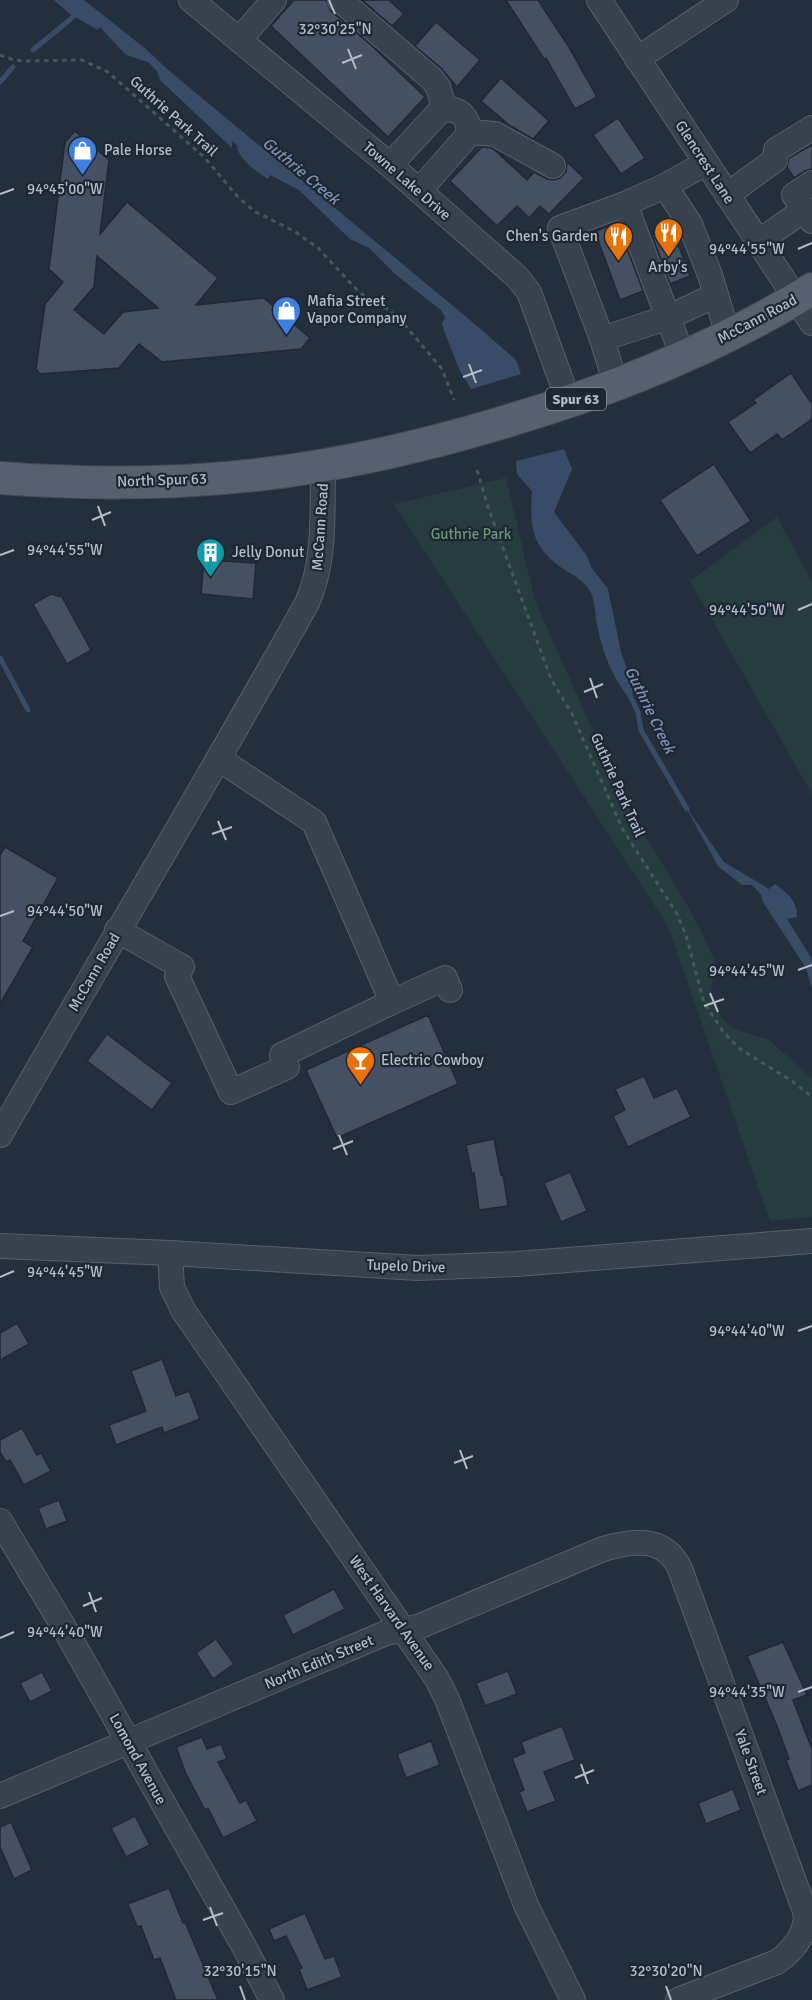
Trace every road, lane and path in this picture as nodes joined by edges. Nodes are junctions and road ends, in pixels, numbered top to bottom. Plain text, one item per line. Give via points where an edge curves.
1 (274, 0) edge
2 (340, 0) edge
3 (599, 0) edge
4 (726, 0) edge
5 (206, 4) edge
6 (239, 40) junction
7 (0, 55) edge
8 (637, 58) junction
9 (444, 109) junction
10 (812, 128) edge
11 (468, 132) junction
12 (706, 163) junction
13 (390, 165) junction
14 (553, 166) dead end
15 (812, 183) edge
16 (665, 186) junction
17 (419, 191) junction
18 (727, 195) junction
19 (625, 204) junction
20 (809, 215) edge
21 (758, 242) junction
22 (716, 295) junction
23 (806, 304) edge
24 (669, 317) junction
25 (728, 335) junction
26 (602, 339) junction
27 (682, 357) junction
28 (616, 385) junction
29 (454, 400) dead end
30 (568, 402) junction
31 (323, 465) junction
32 (477, 470) dead end
33 (0, 478) edge
34 (219, 759) junction
35 (117, 930) junction
36 (450, 990) dead end
37 (392, 1002) junction
38 (812, 1097) edge
39 (0, 1135) edge
40 (812, 1241) edge
41 (0, 1246) edge
42 (170, 1253) junction
43 (0, 1521) edge
44 (642, 1543) joint
45 (403, 1630) junction
46 (128, 1743) junction
47 (0, 1796) edge
48 (272, 2000) edge
49 (573, 2000) edge
50 (678, 2000) edge

1 - 6 street
2 - 9 street via 432,79
3 - 8 street, Glencrest Lane
4 - 8 street
5 - 6 street, Towne Lake Drive
6 - 13 street, Towne Lake Drive
7 - 29 path, Guthrie Park Trail via 27,61 82,60 108,72 205,158 254,211 318,248 358,291 404,324 442,369
8 - 12 street, Glencrest Lane
9 - 11 street via 455,109 467,119
9 - 13 street via 434,115
10 - 18 street via 776,150 775,160
11 - 14 street via 495,134
11 - 17 street
12 - 16 street
12 - 18 street, Glencrest Lane
13 - 17 street, Towne Lake Drive
15 - 20 street via 794,195
16 - 19 street
16 - 22 street via 690,224
17 - 30 street, Towne Lake Drive via 502,263 529,292
18 - 21 street, Glencrest Lane
19 - 24 street
19 - 26 street via 560,228
20 - 21 street
21 - 23 street, Glencrest Lane
22 - 24 street
22 - 25 street
23 - 25 main road, McCann Road / Spur 63
24 - 26 street
24 - 27 street
25 - 27 main road, McCann Road / Spur 63
26 - 28 street
27 - 28 main road, McCann Road / Spur 63
28 - 30 main road, McCann Road / Spur 63
30 - 31 main road, McCann Road / Spur 63 via 463,435
31 - 33 main road, North Spur 63 / Spur 63 via 162,481
31 - 34 street, McCann Road via 321,549 312,591
32 - 38 path, Guthrie Park Trail via 551,679 584,740 623,830 677,914 704,1003 740,1049
34 - 35 street, McCann Road
34 - 37 street via 314,822
35 - 37 street via 182,967 177,975 231,1092 287,1067 282,1055
35 - 39 street, McCann Road
36 - 37 street via 445,978
40 - 42 street, Tupelo Drive via 417,1268
41 - 42 street, Tupelo Drive
42 - 45 street, West Harvard Avenue via 172,1287 183,1310
43 - 46 street, Lomond Avenue
44 - 45 street, North Edith Street via 603,1549
44 - 50 street, Yale Street via 663,1548 680,1569 805,1907 803,1934 777,1962
45 - 46 street, North Edith Street
45 - 49 street, West Harvard Avenue via 442,1689 526,1905
46 - 47 street, North Edith Street
46 - 48 street, Lomond Avenue

